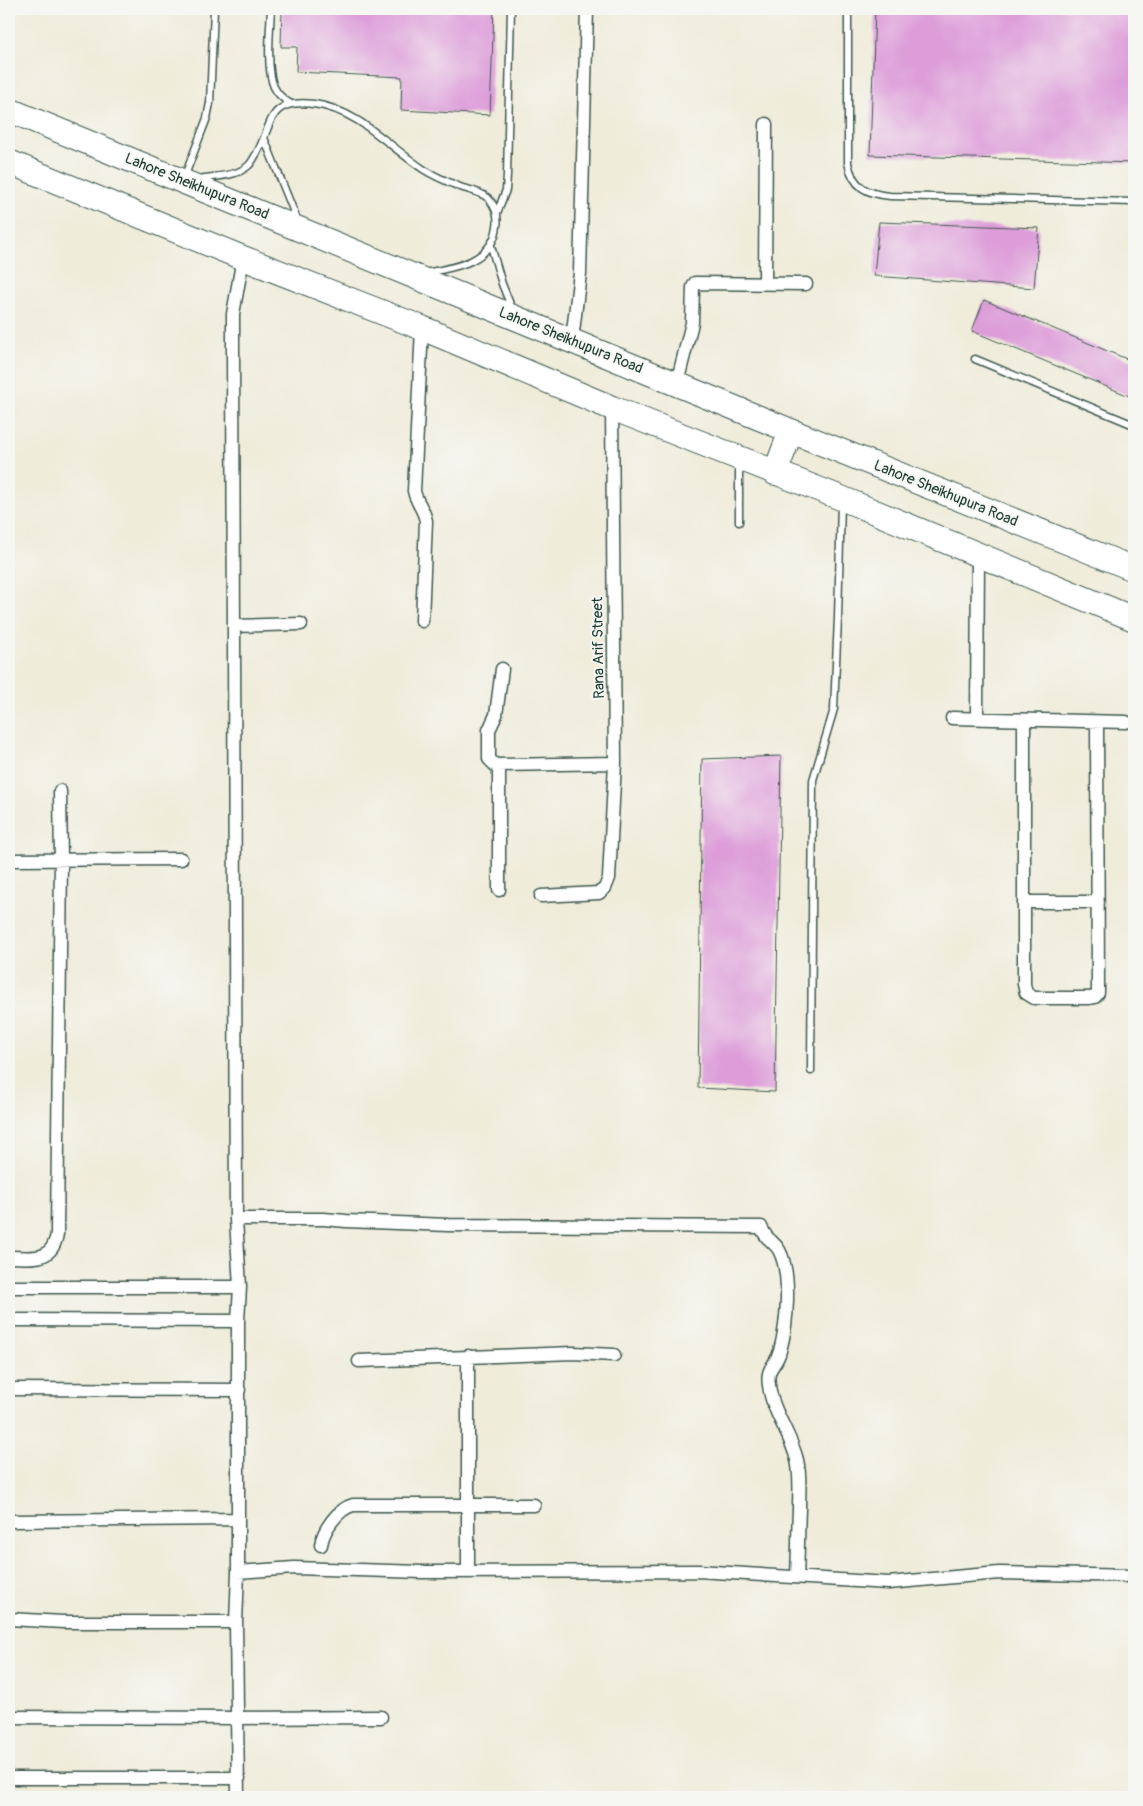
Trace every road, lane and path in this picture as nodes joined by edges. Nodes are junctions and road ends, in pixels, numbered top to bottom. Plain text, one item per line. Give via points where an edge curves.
1 (214, 9) edge
2 (271, 9) edge
3 (511, 9) edge
4 (587, 9) edge
5 (848, 9) edge
6 (291, 104) junction
7 (9, 110) edge
8 (766, 124) dead end
9 (264, 138) junction
10 (9, 162) edge
11 (183, 181) junction
12 (1134, 202) edge
13 (497, 213) junction
14 (301, 230) junction
15 (491, 246) junction
16 (244, 258) junction
17 (408, 273) junction
18 (765, 283) junction
19 (806, 284) dead end
20 (517, 317) junction
21 (422, 328) junction
22 (572, 340) junction
23 (975, 360) dead end
24 (677, 383) junction
25 (612, 408) junction
26 (1134, 425) edge
27 (791, 431) junction
28 (739, 458) junction
29 (774, 473) junction
30 (841, 498) junction
31 (739, 522) dead end
32 (978, 556) junction
33 (1134, 569) edge
34 (1134, 619) edge
35 (422, 621) dead end
36 (301, 624) dead end
37 (234, 626) junction
38 (502, 669) dead end
39 (952, 718) dead end
40 (977, 719) junction
41 (1024, 720) junction
42 (1097, 722) junction
43 (1126, 722) dead end
44 (615, 763) junction
45 (496, 765) junction
46 (60, 791) dead end
47 (181, 859) dead end
48 (9, 860) edge
49 (61, 860) junction
50 (499, 890) dead end
51 (541, 896) dead end
52 (1024, 902) junction
53 (1098, 902) junction
54 (811, 1071) dead end
55 (1134, 1176) edge
56 (236, 1218) junction
57 (9, 1257) edge
58 (240, 1286) junction
59 (9, 1287) edge
60 (9, 1320) edge
61 (238, 1321) junction
62 (1134, 1333) edge
63 (614, 1355) dead end
64 (468, 1356) junction
65 (359, 1361) dead end
66 (9, 1389) edge
67 (239, 1390) junction
68 (1134, 1475) edge
69 (468, 1504) junction
70 (534, 1504) dead end
71 (238, 1519) junction
72 (9, 1521) edge
73 (321, 1545) dead end
74 (238, 1572) junction
75 (468, 1572) junction
76 (1134, 1576) edge
77 (798, 1578) junction
78 (9, 1619) edge
79 (236, 1622) junction
80 (9, 1717) edge
81 (381, 1717) dead end
82 (238, 1718) junction
83 (9, 1778) edge
84 (239, 1778) junction
85 (238, 1797) edge

1 - 11 lane via 209,110
2 - 6 lane via 272,82 279,95
3 - 13 lane via 506,190
4 - 22 street via 580,273
5 - 12 lane via 848,163 852,177 863,188 890,196
6 - 9 lane via 276,110
6 - 13 lane via 336,108 353,116 424,170 488,198
7 - 11 highway, Lahore Sheikhupura Road
8 - 18 street
9 - 11 lane via 249,165 241,170
9 - 14 lane
10 - 16 highway
11 - 14 highway, Lahore Sheikhupura Road
13 - 15 lane via 497,227
14 - 17 highway, Lahore Sheikhupura Road
15 - 17 lane via 465,264 418,274
15 - 20 lane via 502,284
16 - 21 highway
16 - 37 street via 233,314
17 - 20 highway, Lahore Sheikhupura Road
18 - 19 street
18 - 24 street via 695,284 692,323
20 - 22 highway, Lahore Sheikhupura Road
21 - 25 highway
21 - 35 street via 414,491 426,521
22 - 24 highway, Lahore Sheikhupura Road
23 - 26 lane
24 - 27 highway, Lahore Sheikhupura Road
25 - 28 highway
25 - 44 street, Rana Arif Street
27 - 29 highway
27 - 33 highway, Lahore Sheikhupura Road
28 - 29 highway
28 - 31 lane
29 - 30 highway
30 - 32 highway
30 - 54 lane via 834,709 813,780
32 - 34 highway
32 - 40 street
36 - 37 street
37 - 56 street
38 - 45 street via 496,715 489,730 489,759
39 - 40 street
40 - 41 street
41 - 42 street
41 - 52 street
42 - 43 street
42 - 53 street
44 - 45 street
44 - 51 street, Rana Arif Street via 609,878 605,888 599,894
45 - 50 street via 499,771
46 - 49 street
47 - 49 street
48 - 49 street
49 - 57 street via 57,1234 46,1255
52 - 53 street
52 - 53 street via 1026,993 1034,998 1088,998 1095,997 1099,991
55 - 62 path
56 - 58 street
56 - 77 street via 448,1225 761,1226 767,1238 778,1248 787,1277 782,1345 768,1377 799,1471
58 - 59 street
58 - 61 street
60 - 61 street
61 - 67 street
63 - 64 street
64 - 65 street
64 - 69 street
66 - 67 street
67 - 71 street
68 - 76 path
69 - 70 street
69 - 73 street via 350,1506 329,1525
69 - 75 street
71 - 72 street
71 - 74 street
74 - 75 street via 271,1568
74 - 79 street
75 - 77 street via 698,1571
76 - 77 street via 999,1573 888,1583
78 - 79 street
79 - 82 street
80 - 82 street
81 - 82 street
82 - 84 street
83 - 84 street
84 - 85 street

